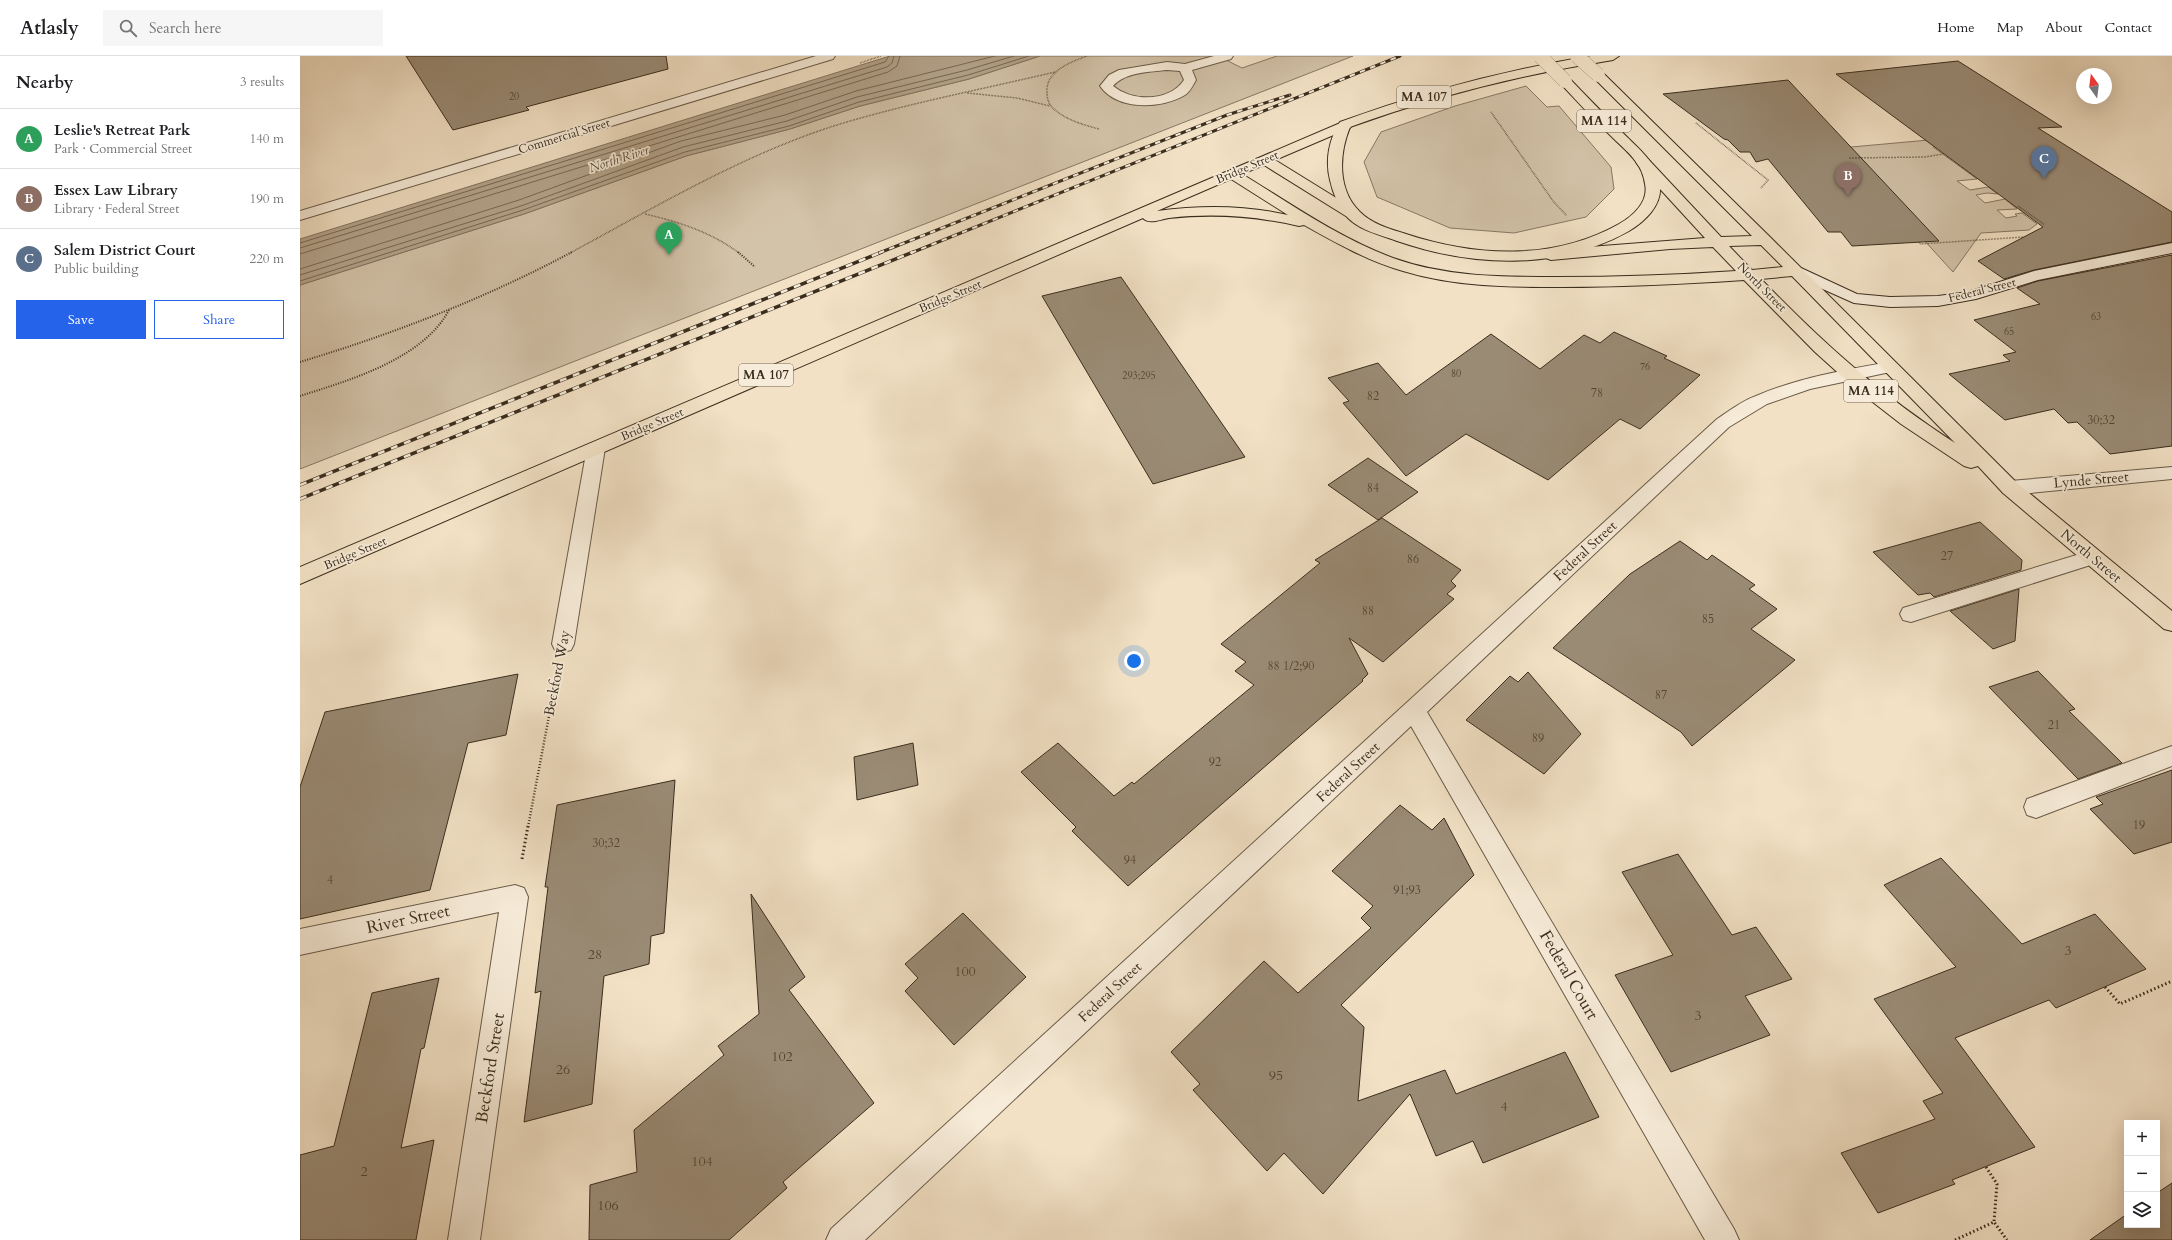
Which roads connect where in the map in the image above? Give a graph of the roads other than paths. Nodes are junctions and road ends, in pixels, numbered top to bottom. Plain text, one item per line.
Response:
1 (828, 56) edge
2 (1227, 56) edge
3 (1540, 56) edge
4 (1577, 56) edge
5 (1612, 56) edge
6 (1185, 68) junction
7 (1345, 125) junction
8 (1265, 160) junction
9 (1644, 162) junction
10 (1232, 174) junction
11 (1354, 215) junction
12 (300, 216) edge
13 (1121, 222) junction
14 (1318, 226) junction
15 (1765, 240) junction
16 (1717, 241) junction
17 (2172, 248) edge
18 (1551, 255) junction
19 (1795, 271) junction
20 (1749, 275) junction
21 (1889, 367) junction
22 (1849, 374) junction
23 (596, 448) junction
24 (2172, 473) edge
25 (2010, 488) junction
26 (2093, 557) junction
27 (300, 576) edge
28 (1911, 614) dead end
29 (2172, 623) edge
30 (563, 644) road end
31 (1414, 710) junction
32 (2172, 756) edge
33 (2036, 807) dead end
34 (515, 897) joint
35 (300, 942) edge
36 (464, 1240) edge
37 (842, 1240) edge
38 (1723, 1240) edge

1 - 12 street, Commercial Street
2 - 6 street
3 - 9 main road, North Street / MA 114, bridge
4 - 15 main road, North Street / MA 114, bridge
5 - 7 main road, Bridge Street / MA 107
6 - 6 street
7 - 8 main road, Bridge Street / MA 107
7 - 11 main road
8 - 10 main road, Bridge Street / MA 107
8 - 11 main road
9 - 16 main road, North Street / MA 114
9 - 18 main road
10 - 13 main road, Bridge Street / MA 107
10 - 14 main road
11 - 18 main road
13 - 14 main road
13 - 23 main road, Bridge Street / MA 107
14 - 20 main road
15 - 16 main road
15 - 19 main road, North Street / MA 114
16 - 18 main road
16 - 20 main road, North Street / MA 114
17 - 19 street, Federal Street
19 - 20 main road
19 - 21 main road, North Street / MA 114
20 - 22 main road, North Street / MA 114
21 - 22 street, Federal Street
21 - 25 main road, North Street / MA 114
22 - 25 main road, North Street / MA 114
22 - 31 street, Federal Street
23 - 27 main road, Bridge Street / MA 107
23 - 30 street, Beckford Way
24 - 25 street, Lynde Street
25 - 26 main road, North Street / MA 114
26 - 28 street
26 - 29 main road, North Street / MA 114
31 - 37 street, Federal Street
31 - 38 street, Federal Court
32 - 33 street
34 - 35 street, River Street
34 - 36 street, Beckford Street

